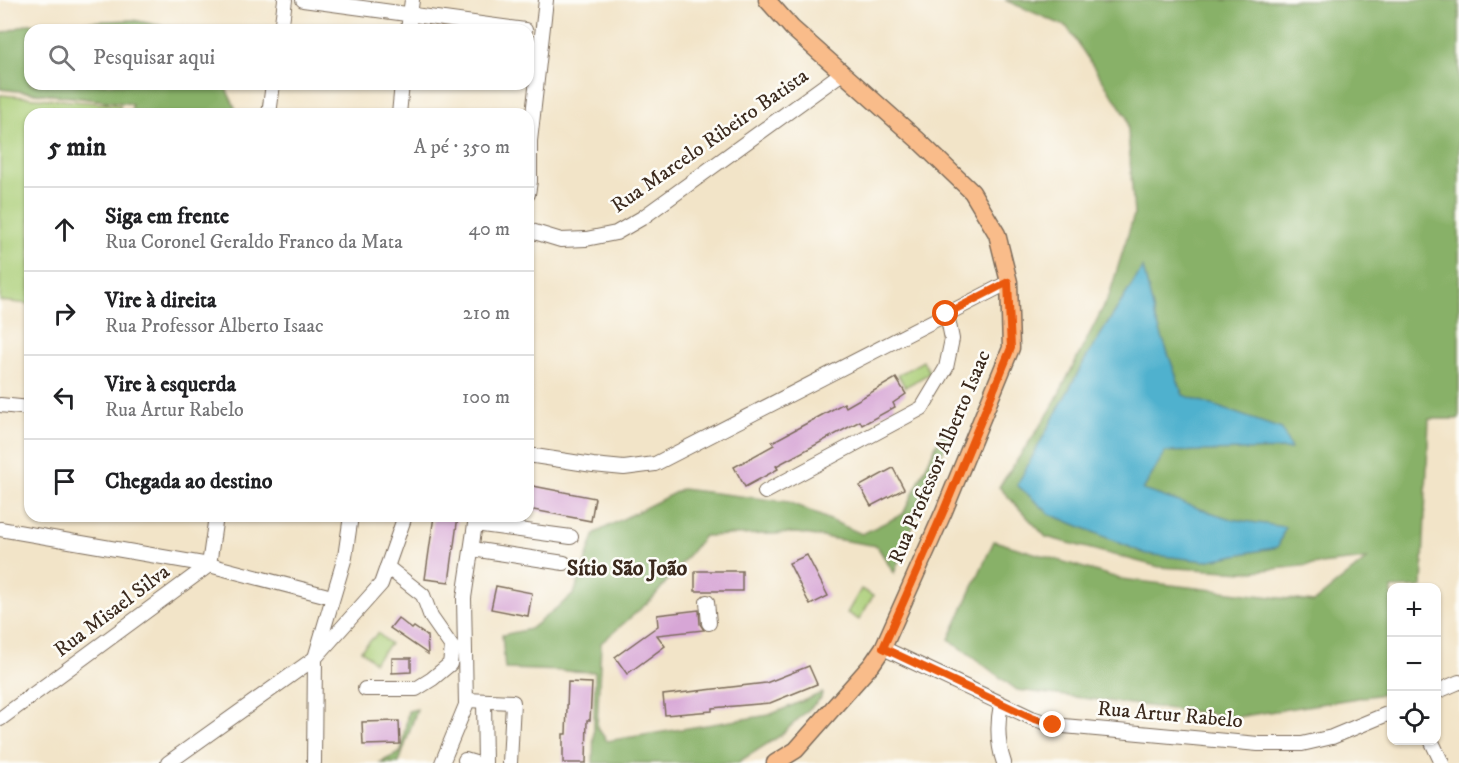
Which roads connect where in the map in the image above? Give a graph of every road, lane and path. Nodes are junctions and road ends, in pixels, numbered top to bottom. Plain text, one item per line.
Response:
1 (285, 0) edge
2 (303, 0) edge
3 (412, 0) edge
4 (546, 0) edge
5 (767, 0) edge
6 (410, 15) junction
7 (281, 24) edge
8 (409, 24) edge
9 (479, 24) edge
10 (534, 27) edge
11 (842, 73) junction
12 (272, 90) edge
13 (401, 90) edge
14 (531, 90) edge
15 (270, 108) edge
16 (400, 108) edge
17 (531, 108) edge
18 (534, 232) edge
19 (1008, 282) junction
20 (946, 314) junction
21 (0, 405) edge
22 (24, 407) edge
23 (534, 456) edge
24 (765, 492) dead end
25 (215, 522) edge
26 (350, 522) edge
27 (403, 522) edge
28 (0, 529) edge
29 (571, 537) dead end
30 (472, 549) junction
31 (564, 563) dead end
32 (209, 565) junction
33 (387, 567) junction
34 (332, 597) junction
35 (707, 602) dead end
36 (709, 622) dead end
37 (883, 648) junction
38 (451, 654) junction
39 (465, 655) junction
40 (315, 658) junction
41 (1459, 682) edge
42 (365, 688) dead end
43 (1439, 691) edge
44 (466, 700) junction
45 (484, 701) junction
46 (1001, 704) junction
47 (1387, 714) edge
48 (0, 719) edge
49 (1433, 745) edge
50 (168, 763) edge
51 (314, 763) edge
52 (442, 763) edge
53 (485, 763) edge
54 (510, 763) edge
55 (775, 763) edge
56 (1004, 763) edge
57 (1442, 763) edge

1 - 7 street
2 - 6 street
3 - 6 street
4 - 10 street
5 - 11 main road, Rua Professor Alberto Isaac
6 - 8 street
6 - 9 street
11 - 18 street, Rua Marcelo Ribeiro Batista
11 - 19 main road, Rua Professor Alberto Isaac
12 - 15 street
13 - 16 street
14 - 17 street
19 - 20 street
19 - 37 main road, Rua Professor Alberto Isaac
20 - 23 street
20 - 24 street
21 - 22 street
25 - 32 street
26 - 34 street
27 - 33 street
28 - 32 street
29 - 30 street
30 - 31 street
30 - 39 street
32 - 34 street
32 - 48 street, Rua Misael Silva
33 - 38 street
33 - 40 street
34 - 40 street
35 - 36 street
37 - 46 street, Rua Artur Rabelo
37 - 55 main road, Rua Professor Alberto Isaac
38 - 39 street
38 - 42 street
39 - 44 street
40 - 50 street
40 - 51 street
41 - 43 street
44 - 45 street
44 - 52 street
45 - 53 street
45 - 54 street
46 - 47 street, Rua Artur Rabelo
46 - 56 street
49 - 57 street

